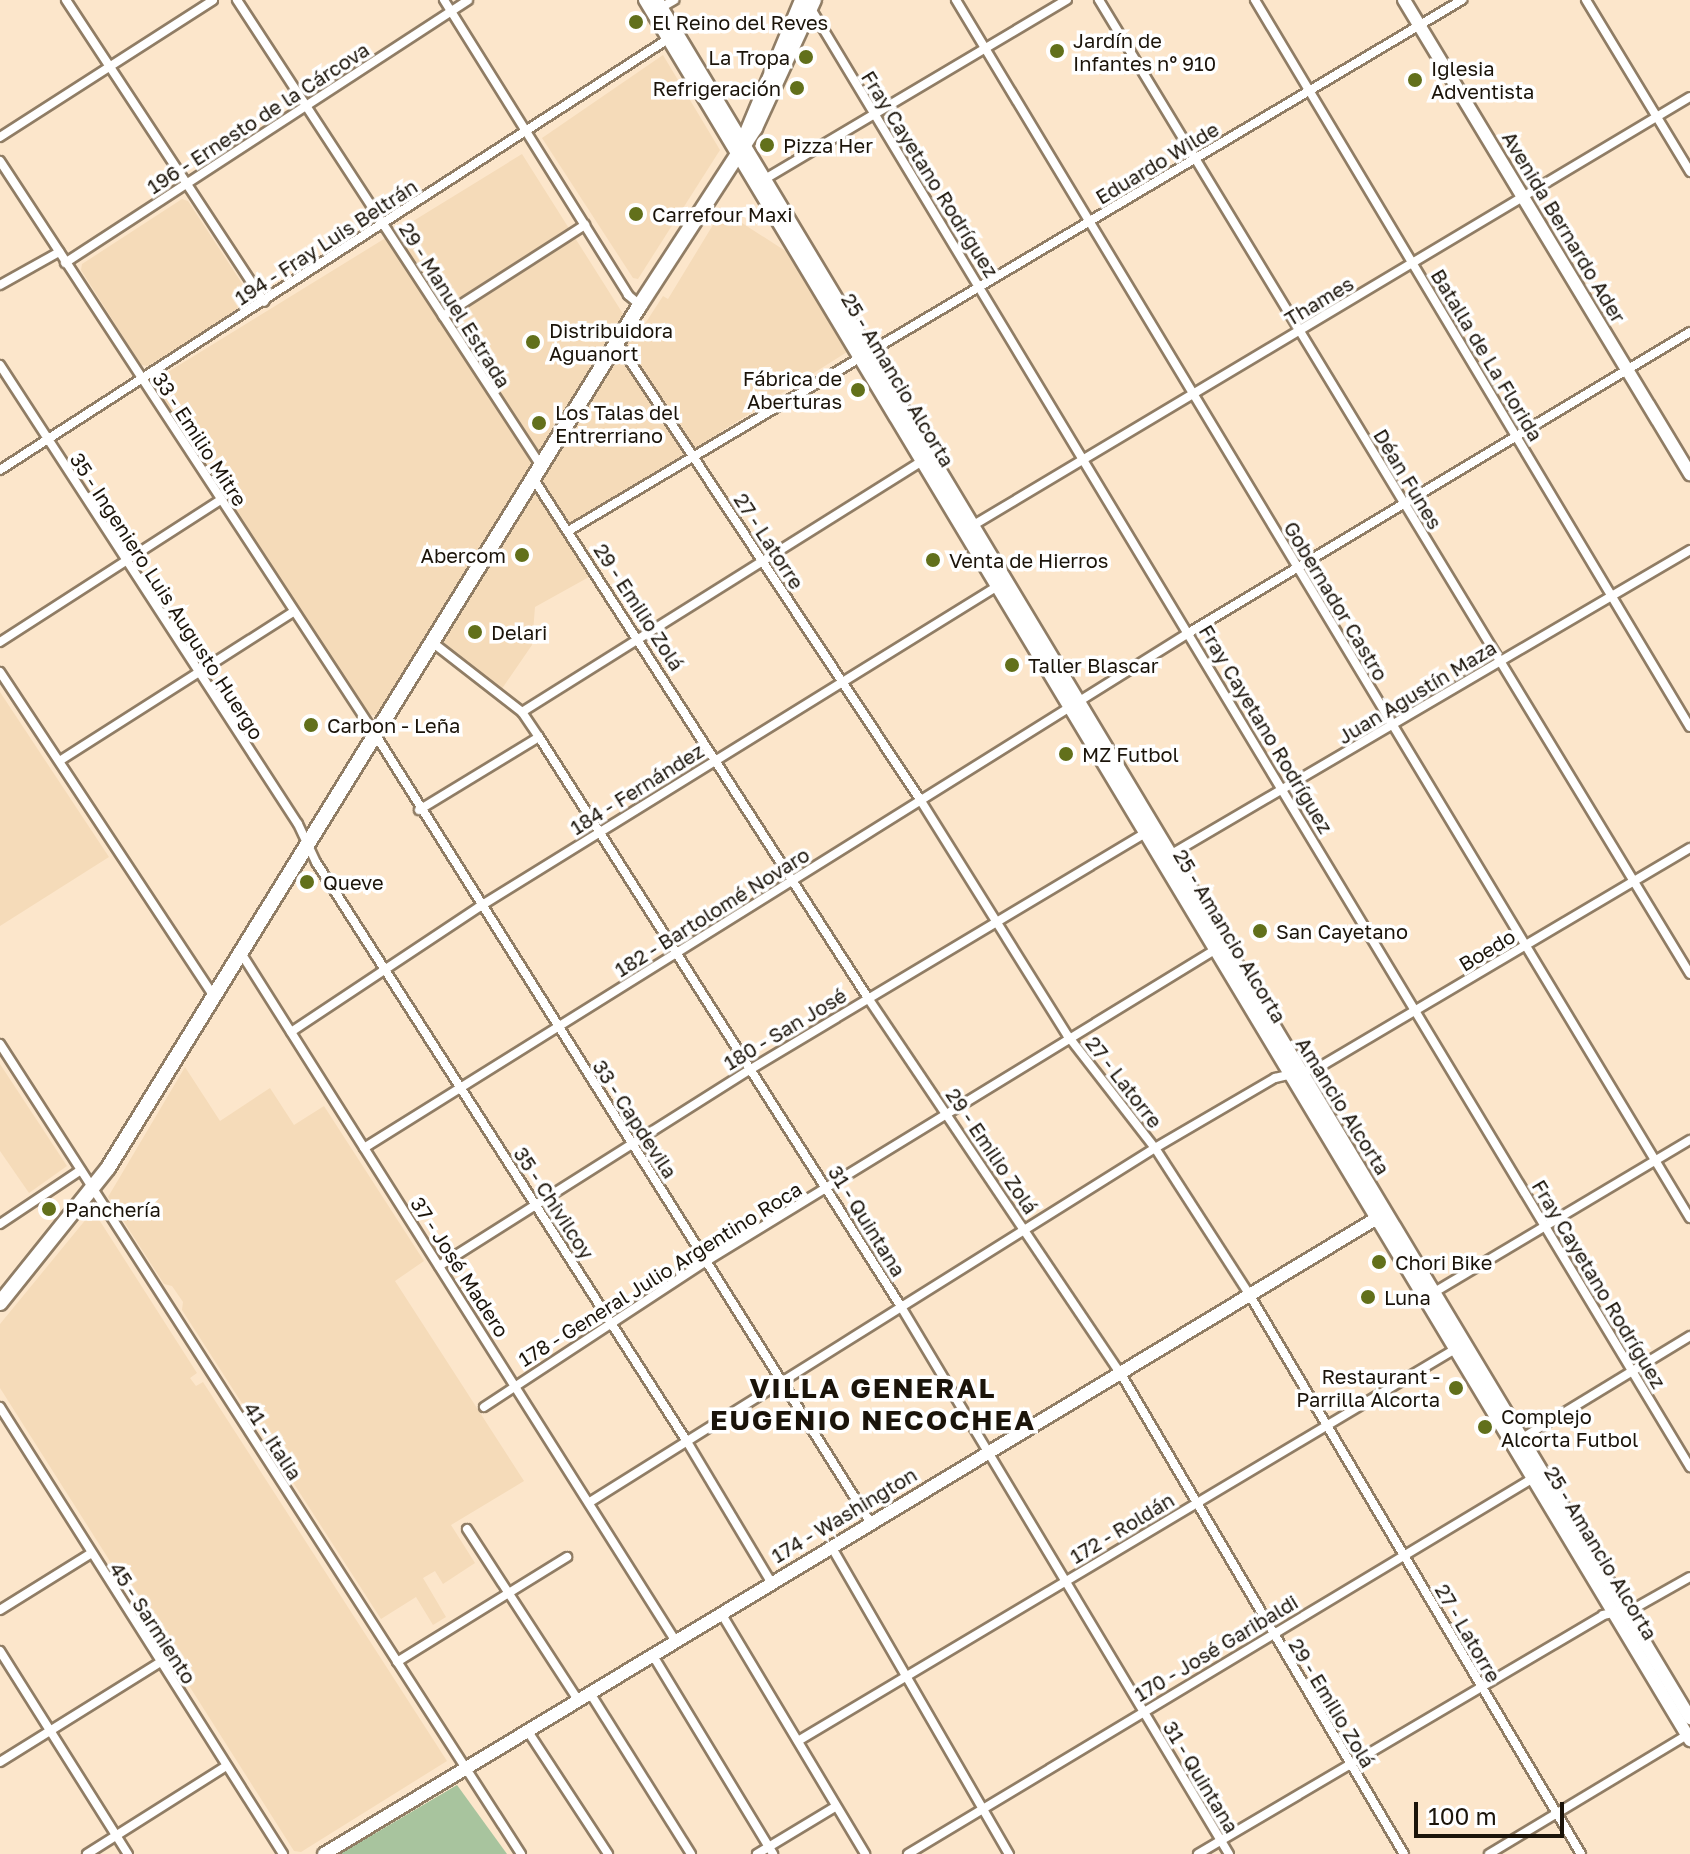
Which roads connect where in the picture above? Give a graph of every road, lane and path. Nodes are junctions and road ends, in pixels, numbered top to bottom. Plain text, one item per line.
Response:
1 (66, 0) edge
2 (213, 0) edge
3 (237, 0) edge
4 (444, 0) edge
5 (468, 0) edge
6 (645, 0) edge
7 (674, 0) edge
8 (956, 0) edge
9 (1067, 0) edge
10 (1099, 0) edge
11 (1255, 0) edge
12 (1404, 0) edge
13 (1462, 0) edge
14 (1586, 0) edge
15 (808, 2) edge
16 (657, 7) edge
17 (451, 11) junction
18 (1419, 26) junction
19 (668, 39) junction
20 (985, 49) junction
21 (110, 67) junction
22 (1310, 91) junction
23 (1690, 97) edge
24 (308, 107) junction
25 (874, 115) junction
26 (1657, 117) junction
27 (526, 130) junction
28 (0, 137) edge
29 (740, 147) junction
30 (1196, 159) junction
31 (0, 161) edge
32 (1690, 172) edge
33 (765, 179) junction
34 (189, 183) junction
35 (1523, 198) junction
36 (383, 223) junction
37 (1089, 223) junction
38 (585, 225) junction
39 (59, 252) junction
40 (65, 263) junction
41 (1413, 264) junction
42 (0, 285) edge
43 (981, 286) junction
44 (264, 302) junction
45 (640, 305) junction
46 (443, 316) junction
47 (1300, 331) junction
48 (1690, 332) edge
49 (618, 343) junction
50 (864, 355) junction
51 (0, 365) edge
52 (1627, 368) junction
53 (143, 381) junction
54 (1194, 395) junction
55 (1516, 434) junction
56 (48, 440) junction
57 (694, 455) junction
58 (927, 458) junction
59 (1085, 460) junction
60 (0, 470) edge
61 (537, 472) junction
62 (1690, 474) edge
63 (220, 500) junction
64 (1404, 502) junction
65 (968, 528) junction
66 (570, 530) junction
67 (1690, 550) edge
68 (124, 561) junction
69 (763, 561) junction
70 (1298, 567) junction
71 (1002, 584) junction
72 (1611, 596) junction
73 (293, 612) junction
74 (1190, 632) junction
75 (640, 637) junction
76 (0, 642) edge
77 (432, 642) junction
78 (1500, 661) junction
79 (0, 672) edge
80 (198, 673) junction
81 (843, 682) junction
82 (1075, 706) junction
83 (522, 712) junction
84 (1391, 726) junction
85 (1690, 727) edge
86 (375, 734) junction
87 (539, 737) junction
88 (716, 758) junction
89 (61, 760) junction
90 (1284, 790) junction
91 (921, 801) junction
92 (419, 810) junction
93 (1149, 831) junction
94 (599, 833) junction
95 (307, 844) junction
96 (1690, 848) edge
97 (1165, 858) junction
98 (793, 881) junction
99 (1634, 882) junction
100 (479, 907) junction
101 (996, 920) junction
102 (1526, 946) junction
103 (1218, 948) junction
104 (241, 953) junction
105 (677, 953) junction
106 (385, 969) junction
107 (1690, 974) edge
108 (214, 997) junction
109 (868, 998) junction
110 (1416, 1011) junction
111 (557, 1028) junction
112 (291, 1032) junction
113 (1068, 1036) junction
114 (0, 1044) edge
115 (751, 1069) junction
116 (1294, 1073) junction
117 (459, 1088) junction
118 (946, 1112) junction
119 (1690, 1140) edge
120 (632, 1143) junction
121 (364, 1148) junction
122 (1155, 1148) junction
123 (1656, 1161) junction
124 (81, 1170) junction
125 (827, 1188) junction
126 (93, 1190) junction
127 (536, 1204) junction
128 (1381, 1216) junction
129 (1690, 1218) edge
130 (0, 1224) edge
131 (1546, 1226) junction
132 (1025, 1228) junction
133 (708, 1260) junction
134 (439, 1266) junction
135 (1249, 1294) junction
136 (1429, 1296) junction
137 (0, 1303) edge
138 (900, 1305) junction
139 (610, 1321) junction
140 (1690, 1336) edge
141 (1460, 1347) junction
142 (1631, 1371) junction
143 (1121, 1374) junction
144 (781, 1380) junction
145 (517, 1383) junction
146 (0, 1407) edge
147 (484, 1407) dead end
148 (1324, 1426) junction
149 (686, 1440) junction
150 (1517, 1442) junction
151 (989, 1454) junction
152 (1690, 1467) edge
153 (1537, 1476) junction
154 (590, 1502) junction
155 (1193, 1503) junction
156 (870, 1522) junction
157 (467, 1529) dead end
158 (831, 1546) junction
159 (90, 1554) junction
160 (1403, 1554) junction
161 (567, 1557) dead end
162 (1690, 1577) edge
163 (1067, 1580) junction
164 (771, 1582) junction
165 (509, 1591) junction
166 (0, 1610) edge
167 (1626, 1610) junction
168 (720, 1612) junction
169 (1612, 1612) junction
170 (1271, 1633) junction
171 (675, 1640) junction
172 (0, 1651) edge
173 (652, 1654) junction
174 (397, 1662) junction
175 (159, 1663) junction
176 (904, 1679) junction
177 (1480, 1686) junction
178 (590, 1693) junction
179 (578, 1700) junction
180 (1142, 1711) junction
181 (1690, 1718) edge
182 (527, 1730) junction
183 (52, 1731) junction
184 (1689, 1737) edge
185 (798, 1741) junction
186 (0, 1762) edge
187 (1349, 1763) junction
188 (226, 1766) junction
189 (465, 1768) junction
190 (835, 1807) junction
191 (982, 1810) junction
192 (1557, 1815) junction
193 (116, 1836) junction
194 (1221, 1841) junction
195 (770, 1851) edge
196 (87, 1854) edge
197 (128, 1854) edge
198 (283, 1854) edge
199 (324, 1854) edge
200 (521, 1854) edge
201 (608, 1854) edge
202 (691, 1854) edge
203 (757, 1854) edge
204 (865, 1854) edge
205 (908, 1854) edge
206 (1009, 1854) edge
207 (1198, 1854) edge
208 (1229, 1854) edge
209 (1404, 1854) edge
210 (1489, 1854) edge
211 (1581, 1854) edge

1 - 21 street
2 - 21 street
3 - 24 street, 29 - Manuel Estrada
4 - 17 street
5 - 17 street, 196 - Ernesto de la Cárcova
6 - 16 main road
7 - 16 street
8 - 20 street, Gobernador Castro
9 - 20 street
10 - 30 street, Déan Funes
11 - 22 street, Batalla de La Florida
12 - 18 main road, Avenida Bernardo Ader
13 - 18 street, Eduardo Wilde
14 - 26 street
15 - 25 street, Fray Cayetano Rodríguez
15 - 29 main road
16 - 19 main road
16 - 29 main road
17 - 24 street, 196 - Ernesto de la Cárcova
17 - 27 street
18 - 22 street, Eduardo Wilde
18 - 35 main road, Avenida Bernardo Ader
19 - 27 street, 194 - Fray Luis Beltrán
19 - 29 main road
20 - 25 street
20 - 37 street, Gobernador Castro
21 - 28 street
21 - 34 street
22 - 30 street, Eduardo Wilde
22 - 41 street, Batalla de La Florida
23 - 26 street, Thames
24 - 34 street, 196 - Ernesto de la Cárcova
24 - 36 street, 29 - Manuel Estrada
25 - 33 street
25 - 43 street, Fray Cayetano Rodríguez
26 - 32 street
26 - 35 street, Thames
27 - 36 street, 194 - Fray Luis Beltrán
27 - 38 street
29 - 33 main road
29 - 45 main road
29 - 50 main road, 25 - Amancio Alcorta
30 - 37 street, Eduardo Wilde
30 - 47 street, Déan Funes
31 - 39 street, 33 - Emilio Mitre
33 - 50 main road
34 - 40 street, 196 - Ernesto de la Cárcova
34 - 44 street
35 - 41 street, Thames
35 - 52 main road, Avenida Bernardo Ader
36 - 44 street, 194 - Fray Luis Beltrán
36 - 46 street, 29 - Manuel Estrada
37 - 43 street, Eduardo Wilde
37 - 54 street, Gobernador Castro
38 - 45 street
38 - 46 street
39 - 40 street, 33 - Emilio Mitre
39 - 42 street
40 - 53 street, 33 - Emilio Mitre
41 - 47 street, Thames
41 - 55 street, Batalla de La Florida
43 - 50 street, Eduardo Wilde
43 - 59 street, Fray Cayetano Rodríguez
44 - 53 street, 194 - Fray Luis Beltrán
45 - 49 main road
46 - 61 street, 29 - Manuel Estrada
47 - 54 street, Thames
47 - 64 street, Déan Funes
48 - 52 street, 182 - Bartolomé Novaro
49 - 57 street, 27 - Latorre
49 - 61 main road
50 - 57 street, Eduardo Wilde
50 - 58 main road, 25 - Amancio Alcorta
51 - 56 street, 35 - Ingeniero Luis Augusto Huergo
52 - 55 street, 182 - Bartolomé Novaro
52 - 62 main road, Avenida Bernardo Ader
53 - 56 street, 194 - Fray Luis Beltrán
53 - 63 street, 33 - Emilio Mitre
54 - 59 street, Thames
54 - 70 street, Gobernador Castro
55 - 64 street, 182 - Bartolomé Novaro
55 - 72 street, Batalla de La Florida
56 - 60 street, 194 - Fray Luis Beltrán
56 - 68 street, 35 - Ingeniero Luis Augusto Huergo
57 - 66 street, Eduardo Wilde
57 - 69 street, 27 - Latorre
58 - 65 main road, 25 - Amancio Alcorta
58 - 69 street
59 - 65 street, Thames
59 - 74 street, Fray Cayetano Rodríguez
61 - 66 street, 29 - Emilio Zolá
61 - 77 main road
63 - 68 street
63 - 73 street, 33 - Emilio Mitre
64 - 70 street, 182 - Bartolomé Novaro
64 - 78 street, Déan Funes
65 - 71 main road, 25 - Amancio Alcorta
66 - 75 street, 29 - Emilio Zolá
67 - 72 street, Juan Agustín Maza
68 - 76 street
68 - 80 street, 35 - Ingeniero Luis Augusto Huergo
69 - 75 street
69 - 81 street, 27 - Latorre
70 - 74 street, 182 - Bartolomé Novaro
70 - 84 street, Gobernador Castro
71 - 81 street, 184 - Fernández
71 - 82 main road, 25 - Amancio Alcorta
72 - 78 street, Juan Agustín Maza
72 - 85 street, Batalla de La Florida
73 - 80 street
73 - 86 street, 33 - Emilio Mitre
74 - 82 street, 182 - Bartolomé Novaro
74 - 90 street, Fray Cayetano Rodríguez
75 - 83 street
75 - 88 street, 29 - Emilio Zolá
77 - 83 street, 31 - Quintana
77 - 86 main road
78 - 84 street, Juan Agustín Maza
78 - 99 street, Déan Funes
79 - 89 street
80 - 89 street
80 - 95 street, 35 - Ingeniero Luis Augusto Huergo
81 - 88 street, 184 - Fernández
81 - 91 street, 27 - Latorre
82 - 91 street, 182 - Bartolomé Novaro
82 - 93 main road, 25 - Amancio Alcorta
83 - 87 street, 31 - Quintana
84 - 90 street, Juan Agustín Maza
84 - 102 street, Gobernador Castro
86 - 92 street, 33 - Capdevila
86 - 95 main road
87 - 92 street
87 - 94 street, 31 - Quintana
88 - 94 street, 184 - Fernández
88 - 98 street, 29 - Emilio Zolá
89 - 108 street
90 - 97 street, Juan Agustín Maza
90 - 110 street, Fray Cayetano Rodríguez
91 - 98 street, 182 - Bartolomé Novaro
91 - 101 street, 27 - Latorre
92 - 100 street, 33 - Capdevila
93 - 97 main road, Amancio Alcorta
93 - 101 street, 180 - San José
94 - 100 street, 184 - Fernández
94 - 105 street, 31 - Quintana
95 - 104 main road
95 - 106 street, 35 - Chivilcoy
96 - 99 street, Boedo
97 - 103 main road, Amancio Alcorta
98 - 105 street, 182 - Bartolomé Novaro
98 - 109 street, 29 - Emilio Zolá
99 - 102 street, Boedo
99 - 107 street, Déan Funes
100 - 106 street, 184 - Fernández
100 - 111 street, 33 - Capdevila
101 - 109 street, 180 - San José
101 - 113 street, 27 - Latorre
102 - 110 street, Boedo
102 - 123 street, Gobernador Castro
103 - 113 street, 178 - General Julio Argentino Roca
103 - 116 main road, Amancio Alcorta
104 - 108 main road
104 - 112 street, 37 - José Madero
105 - 111 street, 182 - Bartolomé Novaro
105 - 115 street, 31 - Quintana
106 - 112 street, 184 - Fernández
106 - 117 street, 35 - Chivilcoy
108 - 126 main road
109 - 115 street, 180 - San José
109 - 118 street, 29 - Emilio Zolá
110 - 116 street, Boedo
110 - 131 street, Fray Cayetano Rodríguez
111 - 117 street, 182 - Bartolomé Novaro
111 - 120 street, 33 - Capdevila
112 - 121 street, 37 - José Madero
113 - 118 street, 178 - General Julio Argentino Roca
113 - 122 street, 27 - Latorre
114 - 124 street, 41 - Italia
115 - 120 street, 180 - San José
115 - 125 street, 31 - Quintana
116 - 122 street, Boedo
116 - 128 main road
117 - 121 street, 182 - Bartolomé Novaro
117 - 127 street, 35 - Chivilcoy
118 - 125 street, 178 - General Julio Argentino Roca
118 - 132 street, 29 - Emilio Zolá
119 - 123 street
120 - 127 street, 180 - San José
120 - 133 street, 33 - Capdevila
121 - 134 street, 37 - José Madero
122 - 132 street, Boedo
122 - 135 street, 27 - Latorre
123 - 129 street, Gobernador Castro
123 - 131 street
124 - 126 street, 41 - Italia
124 - 130 street
125 - 133 street, 178 - General Julio Argentino Roca
125 - 138 street, 31 - Quintana
126 - 137 main road
126 - 174 street, 41 - Italia
127 - 134 street, 180 - San José
127 - 139 street, 35 - Chivilcoy
128 - 135 main road, 174 - Washington
128 - 136 main road
131 - 136 street
131 - 142 street, Fray Cayetano Rodríguez
132 - 138 street, Boedo
132 - 143 street, 29 - Emilio Zolá
133 - 139 street, 178 - General Julio Argentino Roca
133 - 144 street, 33 - Capdevila
134 - 145 street, 37 - José Madero
135 - 143 main road, 174 - Washington
135 - 148 street, 27 - Latorre
136 - 141 main road
138 - 144 street, Boedo
138 - 151 street, 31 - Quintana
139 - 145 street, 178 - General Julio Argentino Roca
139 - 149 street, 35 - Chivilcoy
140 - 142 street
141 - 148 street, 172 - Roldán
141 - 150 main road, 25 - Amancio Alcorta
142 - 150 street
142 - 152 street, Fray Cayetano Rodríguez
143 - 151 main road, 174 - Washington
143 - 155 street, 29 - Emilio Zolá
144 - 149 street, Boedo
144 - 156 street, 33 - Capdevila
145 - 147 street, 178 - General Julio Argentino Roca
145 - 154 street, 37 - José Madero
146 - 159 street, 45 - Sarmiento
148 - 155 street, 172 - Roldán
148 - 160 street, 27 - Latorre
149 - 154 street, Boedo
149 - 164 street, 35 - Chivilcoy
150 - 153 main road, 25 - Amancio Alcorta
151 - 156 main road, 174 - Washington
151 - 163 street, 31 - Quintana
153 - 160 street, 170 - José Garibaldi
153 - 167 main road
153 - 169 main road, 25 - Amancio Alcorta
154 - 171 street, 37 - José Madero
155 - 163 street, 172 - Roldán
155 - 170 street, 29 - Emilio Zolá
156 - 158 main road, 174 - Washington
157 - 165 street
158 - 164 main road, 174 - Washington
158 - 176 street
159 - 166 street
159 - 175 street, 45 - Sarmiento
160 - 170 street, 170 - José Garibaldi
160 - 177 street, 27 - Latorre
161 - 165 street
162 - 167 street
163 - 176 street, 172 - Roldán
163 - 180 street, 31 - Quintana
164 - 168 main road, 174 - Washington
165 - 174 street
165 - 179 street
167 - 169 street
167 - 181 main road
168 - 171 main road, 174 - Washington
168 - 185 street
169 - 177 street
169 - 184 main road, 25 - Amancio Alcorta
170 - 180 street, 170 - José Garibaldi
170 - 187 street, 29 - Emilio Zolá
171 - 173 main road, 174 - Washington
172 - 183 street
173 - 178 main road, 174 - Washington
173 - 195 street
174 - 189 street, 41 - Italia
175 - 183 street
175 - 188 street, 45 - Sarmiento
176 - 185 street, 172 - Roldán
176 - 191 street
177 - 187 street
177 - 192 street, 27 - Latorre
178 - 179 main road, 174 - Washington
178 - 202 street
179 - 182 main road, 174 - Washington
180 - 191 street, 170 - José Garibaldi
180 - 194 street, 31 - Quintana
182 - 189 main road, 174 - Washington
182 - 201 street
183 - 186 street
183 - 193 street
184 - 192 street
185 - 190 street
187 - 194 street
187 - 209 street, 29 - Emilio Zolá
188 - 193 street
188 - 198 street, 45 - Sarmiento
189 - 199 main road, 174 - Washington
189 - 200 street, 41 - Italia
190 - 195 street
190 - 204 street
191 - 205 street, 170 - José Garibaldi
191 - 206 street
192 - 210 street
192 - 211 street, 27 - Latorre
193 - 196 street
193 - 197 street
194 - 207 street
194 - 208 street, 31 - Quintana
195 - 203 street

